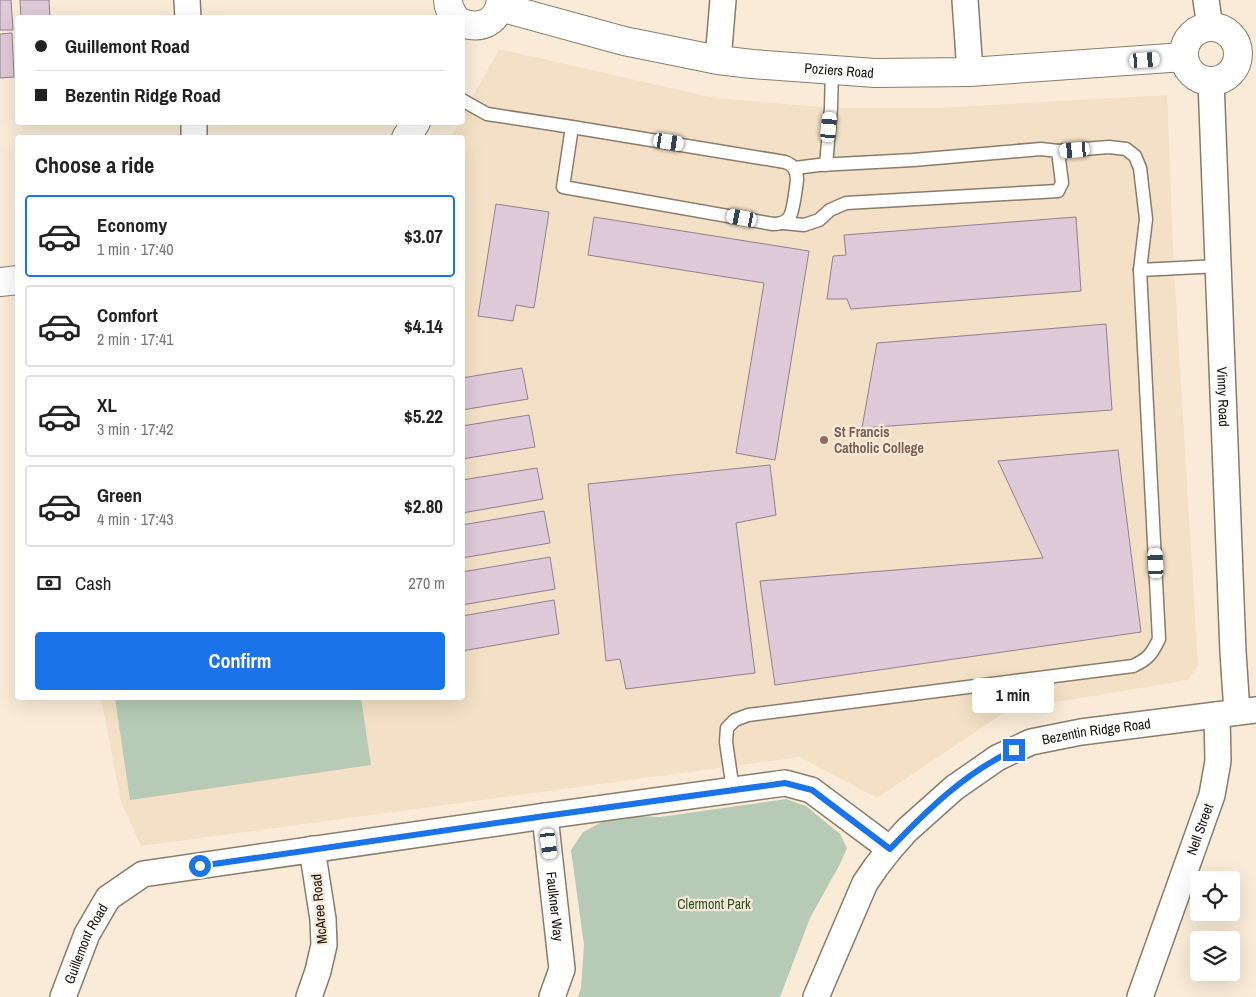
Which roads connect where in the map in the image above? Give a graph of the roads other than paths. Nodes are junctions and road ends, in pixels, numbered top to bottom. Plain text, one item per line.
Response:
1 (187, 0) edge
2 (448, 0) edge
3 (723, 0) edge
4 (965, 0) edge
5 (1206, 0) edge
6 (501, 4) edge
7 (188, 15) edge
8 (452, 15) edge
9 (465, 25) edge
10 (1210, 27) junction
11 (1247, 56) edge
12 (1184, 57) junction
13 (718, 60) junction
14 (832, 70) junction
15 (970, 72) junction
16 (1211, 81) junction
17 (465, 102) edge
18 (572, 127) junction
19 (1058, 151) junction
20 (826, 164) junction
21 (795, 168) junction
22 (783, 223) junction
23 (1218, 266) junction
24 (1140, 270) junction
25 (15, 280) edge
26 (0, 282) edge
27 (1237, 712) edge
28 (733, 790) junction
29 (545, 816) junction
30 (312, 849) junction
31 (890, 849) junction
32 (63, 997) edge
33 (309, 997) edge
34 (552, 997) edge
35 (816, 997) edge
36 (1140, 997) edge

1 - 7 street
2 - 8 street
3 - 13 street
4 - 15 street
5 - 10 street
6 - 9 street
6 - 13 street, Poziers Road
10 - 11 street
10 - 12 street
11 - 16 street
12 - 15 street, Poziers Road
12 - 16 street
13 - 14 street, Poziers Road
14 - 15 street, Poziers Road
14 - 20 lane
16 - 23 street, Vinny Road
17 - 18 lane
18 - 21 lane
18 - 22 lane
19 - 20 lane
19 - 22 lane
19 - 24 lane
20 - 21 lane
21 - 22 lane
23 - 24 lane
23 - 27 street, Vinny Road
24 - 28 lane
25 - 26 street
27 - 31 street, Bezentin Ridge Road
27 - 36 street, Nell Street
28 - 29 street, Guillemont Road
28 - 31 street, Guillemont Road
29 - 30 street, Guillemont Road
29 - 34 street, Faulkner Way
30 - 32 street, Guillemont Road
30 - 33 street, McAree Road
31 - 35 street, Bezentin Ridge Road

